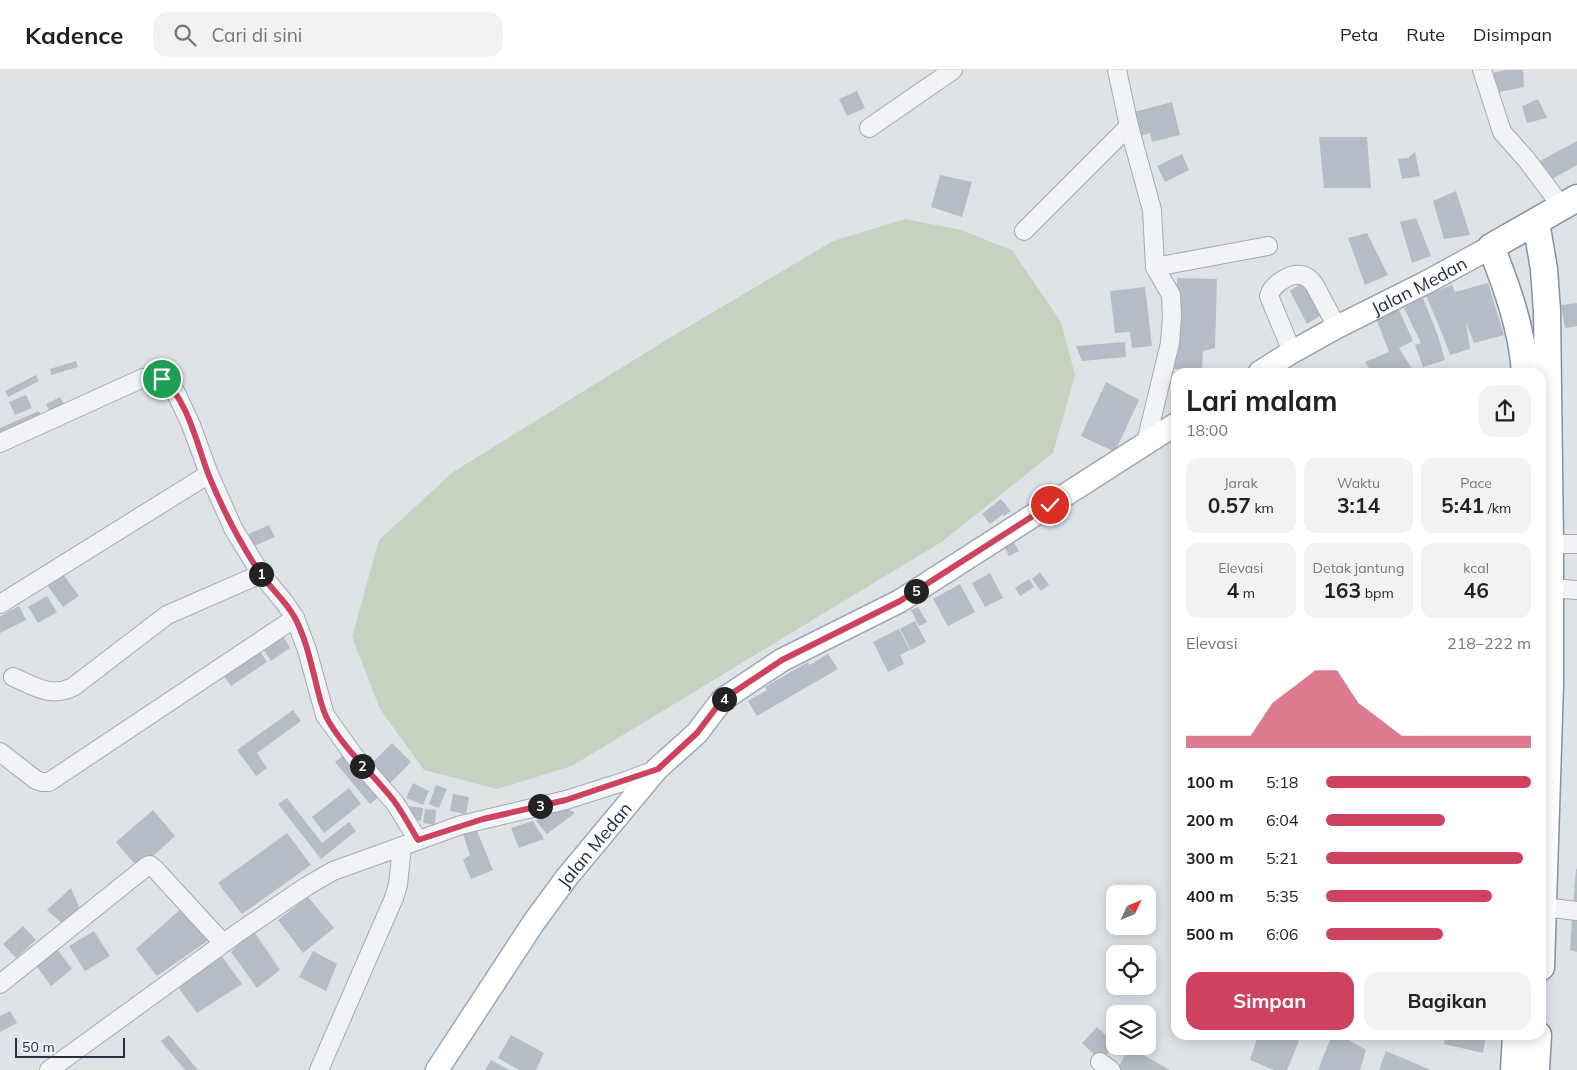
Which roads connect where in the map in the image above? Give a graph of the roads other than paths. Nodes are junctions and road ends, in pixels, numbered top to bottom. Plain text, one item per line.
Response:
1 (953, 70) edge
2 (1117, 70) edge
3 (1482, 70) edge
4 (1129, 126) junction
5 (869, 128) dead end
6 (1570, 203) edge
7 (1536, 222) junction
8 (1024, 231) dead end
9 (1268, 246) dead end
10 (1491, 247) junction
11 (1156, 267) junction
12 (1338, 326) junction
13 (1292, 352) junction
14 (1266, 368) edge
15 (1524, 368) edge
16 (1171, 427) edge
17 (1146, 442) junction
18 (0, 443) edge
19 (209, 474) junction
20 (1550, 544) junction
21 (1577, 544) edge
22 (261, 574) junction
23 (1550, 588) junction
24 (1577, 590) edge
25 (0, 604) edge
26 (295, 618) junction
27 (13, 677) dead end
28 (0, 752) edge
29 (658, 769) junction
30 (1546, 833) edge
31 (410, 843) junction
32 (1546, 907) edge
33 (1577, 911) edge
34 (224, 943) junction
35 (0, 984) edge
36 (1525, 1040) edge
37 (1528, 1040) edge
38 (49, 1070) edge
39 (319, 1070) edge
40 (436, 1070) edge
41 (1514, 1070) edge
42 (1536, 1070) edge

1 - 5 street
2 - 4 street
3 - 6 street
4 - 8 street
4 - 11 street
6 - 7 highway, Jalan Medan
7 - 10 highway, Jalan Medan
7 - 20 highway
9 - 11 street
10 - 12 main road, Jalan Medan
10 - 15 highway
11 - 17 street
12 - 13 main road, Jalan Medan
12 - 13 street
13 - 14 main road, Jalan Medan
16 - 17 main road, Jalan Medan
17 - 29 main road, Jalan Medan
18 - 19 street
19 - 22 street
19 - 25 street
20 - 21 street
20 - 23 highway
22 - 26 street
22 - 27 street
23 - 24 street
23 - 30 highway
26 - 28 street
26 - 31 street
29 - 31 street
29 - 40 main road, Jalan Medan
31 - 34 street
31 - 39 street
32 - 33 street
34 - 35 street
34 - 38 street
36 - 41 highway
37 - 42 highway

